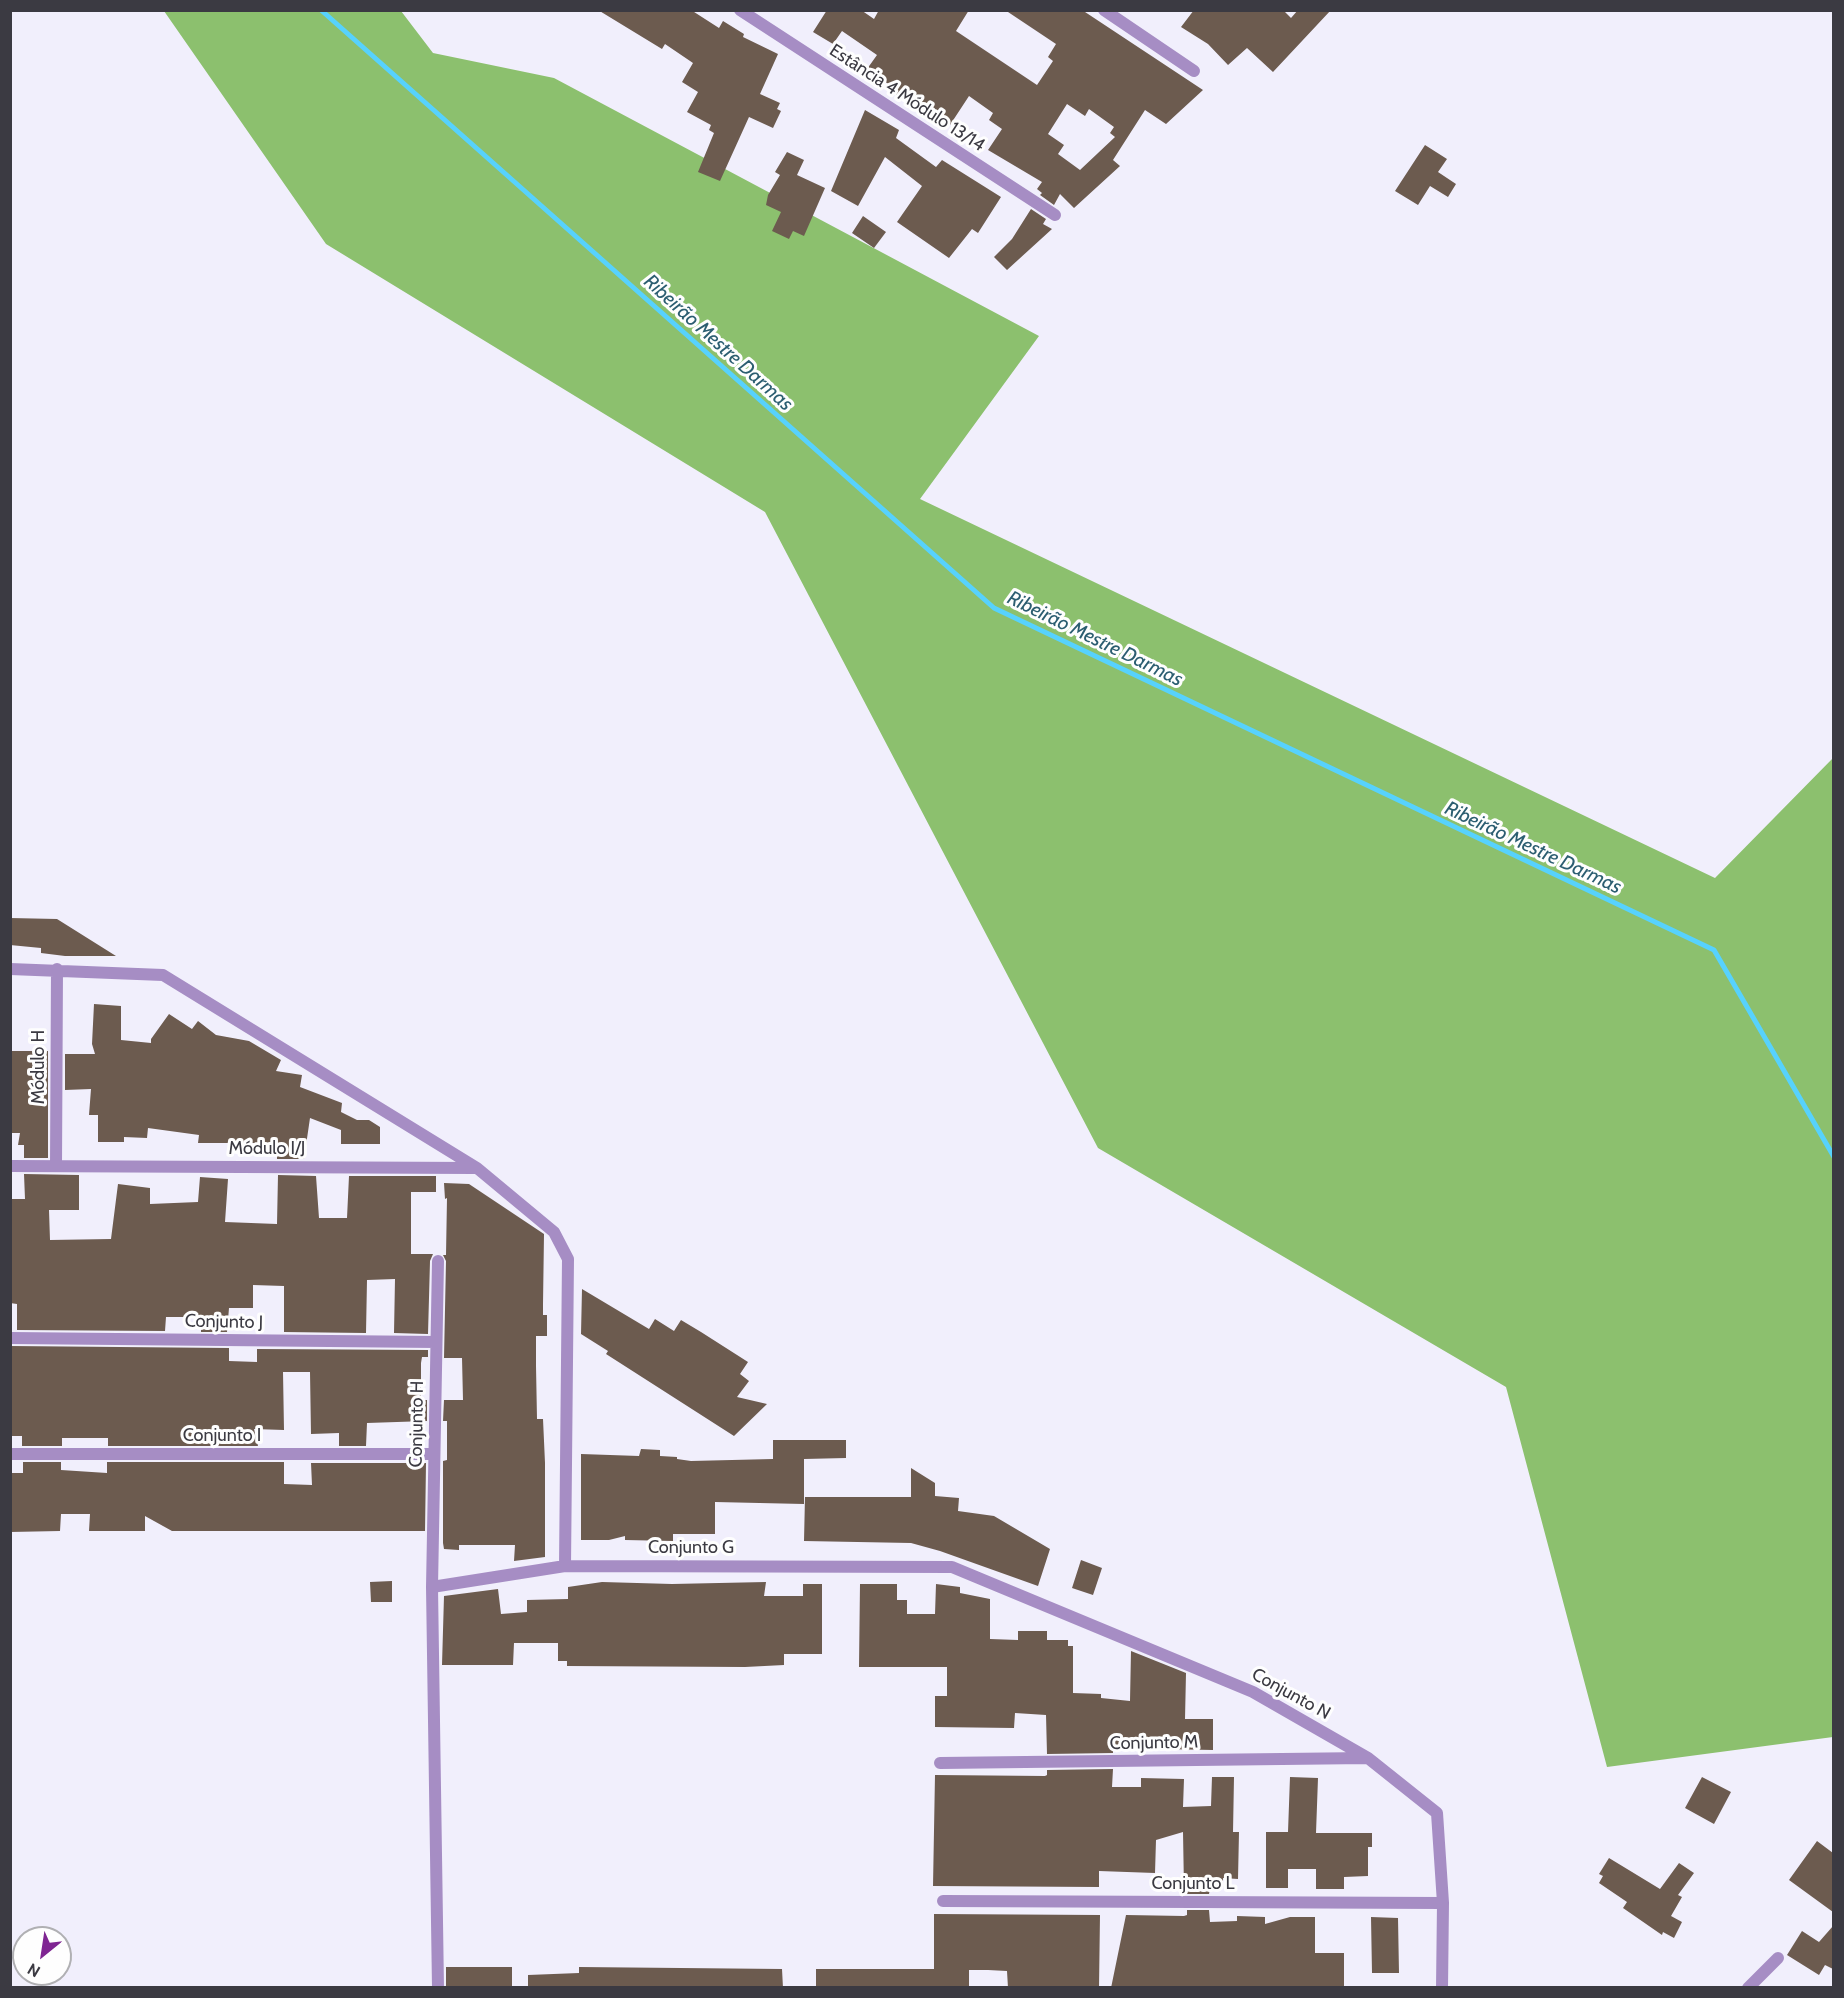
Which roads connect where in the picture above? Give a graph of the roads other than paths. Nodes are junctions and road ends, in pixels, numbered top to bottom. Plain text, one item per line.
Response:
1 (740, 10) edge
2 (1104, 10) edge
3 (1194, 71) dead end
4 (1055, 215) dead end
5 (10, 969) edge
6 (57, 969) junction
7 (10, 1166) edge
8 (56, 1166) junction
9 (477, 1168) junction
10 (438, 1261) dead end
11 (10, 1338) edge
12 (436, 1342) junction
13 (10, 1454) edge
14 (434, 1454) junction
15 (565, 1566) junction
16 (952, 1567) joint
17 (432, 1587) junction
18 (1368, 1758) junction
19 (940, 1763) dead end
20 (943, 1901) dead end
21 (1443, 1903) junction
22 (1778, 1958) dead end
23 (438, 1988) edge
24 (1442, 1988) edge
25 (1748, 1988) edge

1 - 4 street, Estância 4 Módulo 13/14
2 - 3 street
5 - 6 street
6 - 8 street, Módulo H
6 - 9 street
7 - 8 street, Módulo I/J
8 - 9 street, Módulo I/J
9 - 15 street
10 - 12 street, Conjunto H
11 - 12 street, Conjunto J
12 - 14 street, Conjunto H
13 - 14 street, Conjunto I
14 - 17 street, Conjunto H
15 - 16 street, Conjunto G
15 - 17 street, Conjunto G
16 - 18 street, Conjunto N
17 - 23 street, Conjunto H
18 - 19 street, Conjunto M
18 - 21 street, Conjunto N
20 - 21 street, Conjunto L
21 - 24 street, Conjunto N
22 - 25 street

